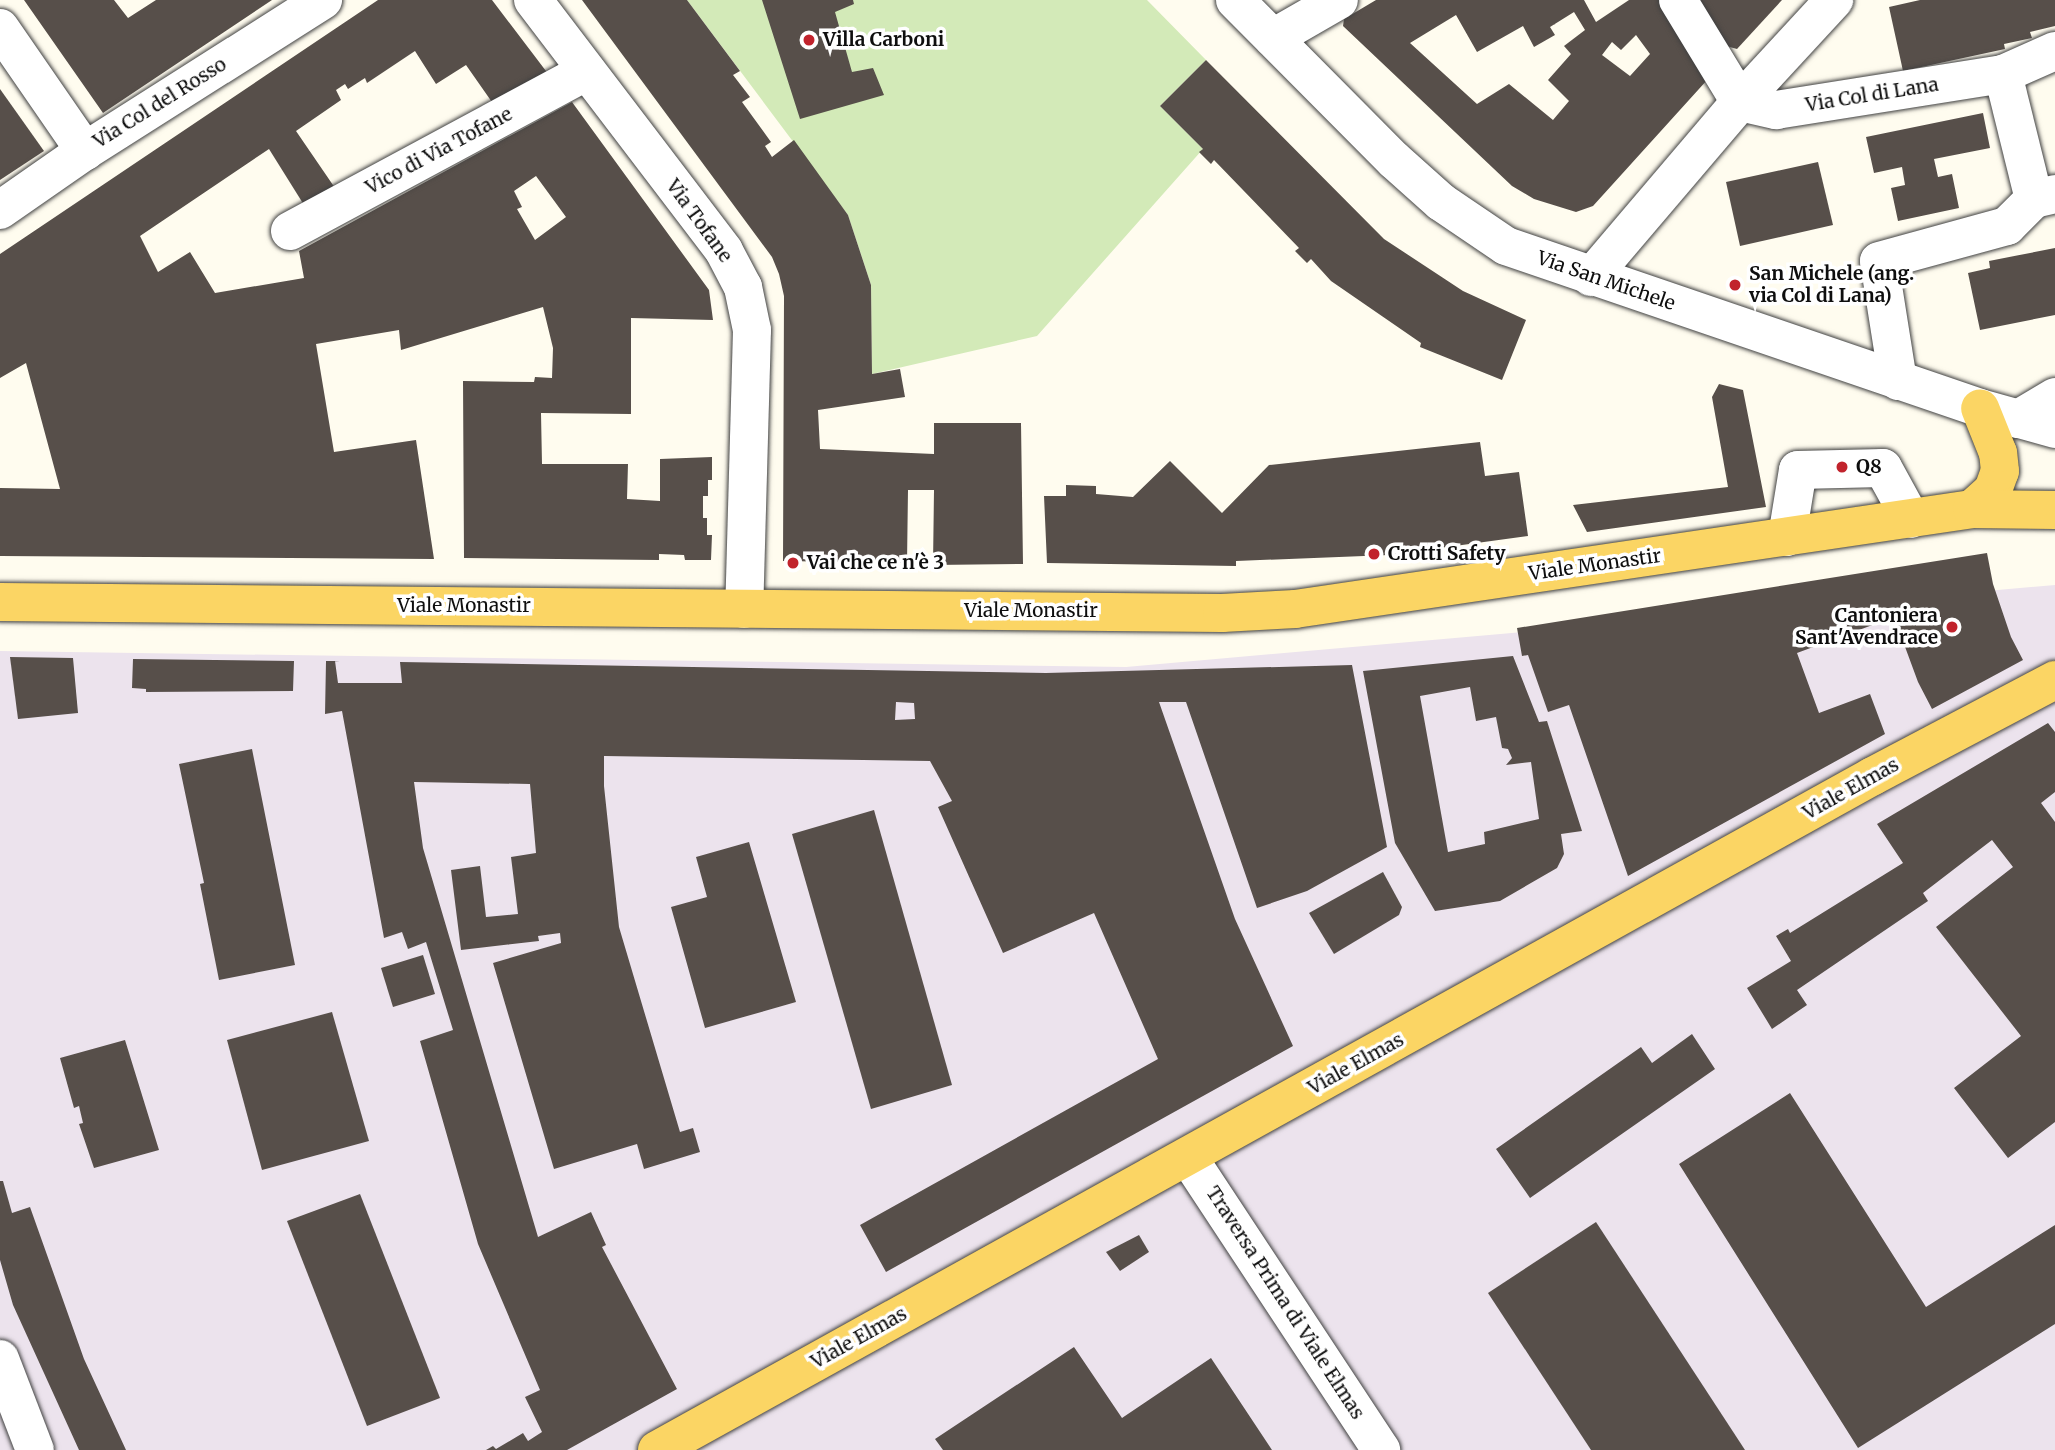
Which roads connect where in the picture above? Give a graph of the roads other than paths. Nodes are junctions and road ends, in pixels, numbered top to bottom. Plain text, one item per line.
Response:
1 (323, 0) edge
2 (533, 0) edge
3 (1235, 0) edge
4 (1339, 0) edge
5 (1678, 0) edge
6 (1834, 0) edge
7 (0, 27) edge
8 (1273, 38) junction
9 (2055, 51) edge
10 (587, 71) junction
11 (2003, 74) junction
12 (1740, 102) junction
13 (85, 151) junction
14 (2045, 196) edge
15 (0, 210) edge
16 (290, 231) dead end
17 (1591, 278) junction
18 (1898, 380) junction
19 (2055, 397) edge
20 (1980, 408) junction
21 (2018, 419) junction
22 (2055, 429) edge
23 (1972, 509) junction
24 (2055, 510) edge
25 (1911, 519) junction
26 (1787, 537) junction
27 (0, 602) edge
28 (744, 609) junction
29 (2055, 680) edge
30 (1188, 1157) junction
31 (0, 1359) edge
32 (35, 1450) edge
33 (657, 1450) edge
34 (1381, 1450) edge

1 - 13 street, Via Col del Rosso
2 - 10 street, Via Tofane
3 - 8 street, Via San Michele
4 - 8 street
5 - 12 street
6 - 12 street
7 - 13 street
8 - 17 street, Via San Michele
9 - 11 street, Via Col di Lana
10 - 16 street, Vico di Via Tofane
10 - 28 street, Via Tofane
11 - 12 street, Via Col di Lana
11 - 14 street
12 - 17 street
13 - 15 street, Via Col del Rosso
14 - 18 street
17 - 18 street, Via San Michele
18 - 20 street, Via San Michele
19 - 21 street
20 - 21 street, Via San Michele
20 - 23 main road
21 - 22 street, Via San Michele
23 - 24 main road, Viale Monastir
23 - 25 main road, Viale Monastir
25 - 26 main road, Viale Monastir
25 - 26 street
26 - 28 main road, Viale Monastir
27 - 28 main road, Viale Monastir
29 - 30 main road, Viale Elmas
30 - 33 main road, Viale Elmas
30 - 34 street, Traversa Prima di Viale Elmas
31 - 32 street

